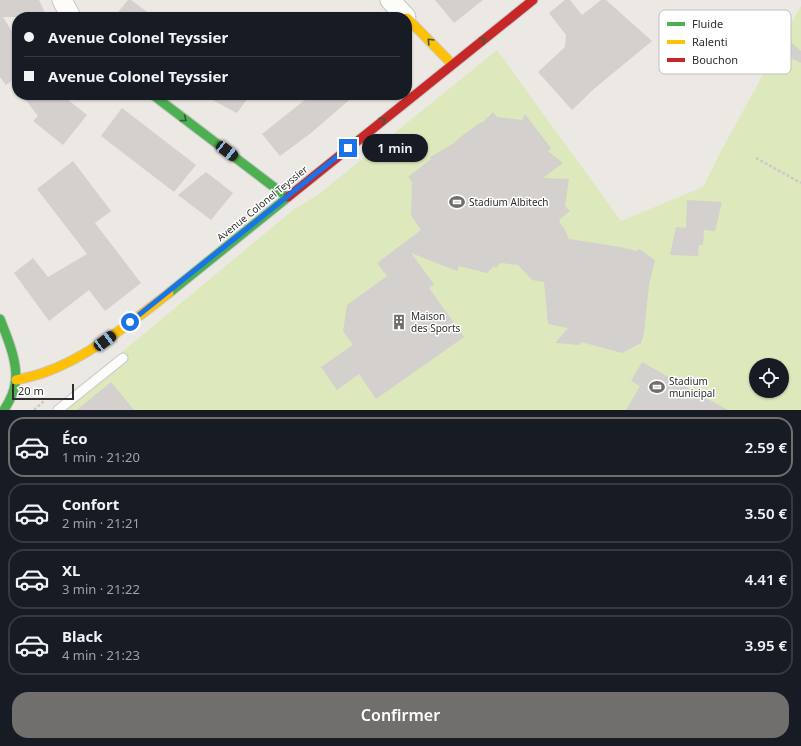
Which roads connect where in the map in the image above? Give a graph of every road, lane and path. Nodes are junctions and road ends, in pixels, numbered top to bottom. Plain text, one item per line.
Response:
1 (62, 0) edge
2 (390, 0) edge
3 (533, 0) edge
4 (68, 12) edge
5 (402, 12) edge
6 (412, 22) edge
7 (452, 64) junction
8 (412, 96) edge
9 (160, 100) edge
10 (407, 100) edge
11 (756, 158) dead end
12 (801, 183) edge
13 (287, 197) junction
14 (0, 319) edge
15 (122, 358) dead end
16 (16, 380) junction
17 (4, 410) edge
18 (58, 410) edge

1 - 4 street
2 - 5 street
7 -> 3 main road, Avenue Colonel Teyssier
7 -> 6 main road
8 -> 7 main road, Avenue Colonel Teyssier
9 -> 13 main road
13 -> 10 main road, Avenue Colonel Teyssier
11 - 12 path
13 - 16 main road, Avenue Colonel Teyssier
14 - 16 main road
15 - 18 lane
16 - 17 main road

